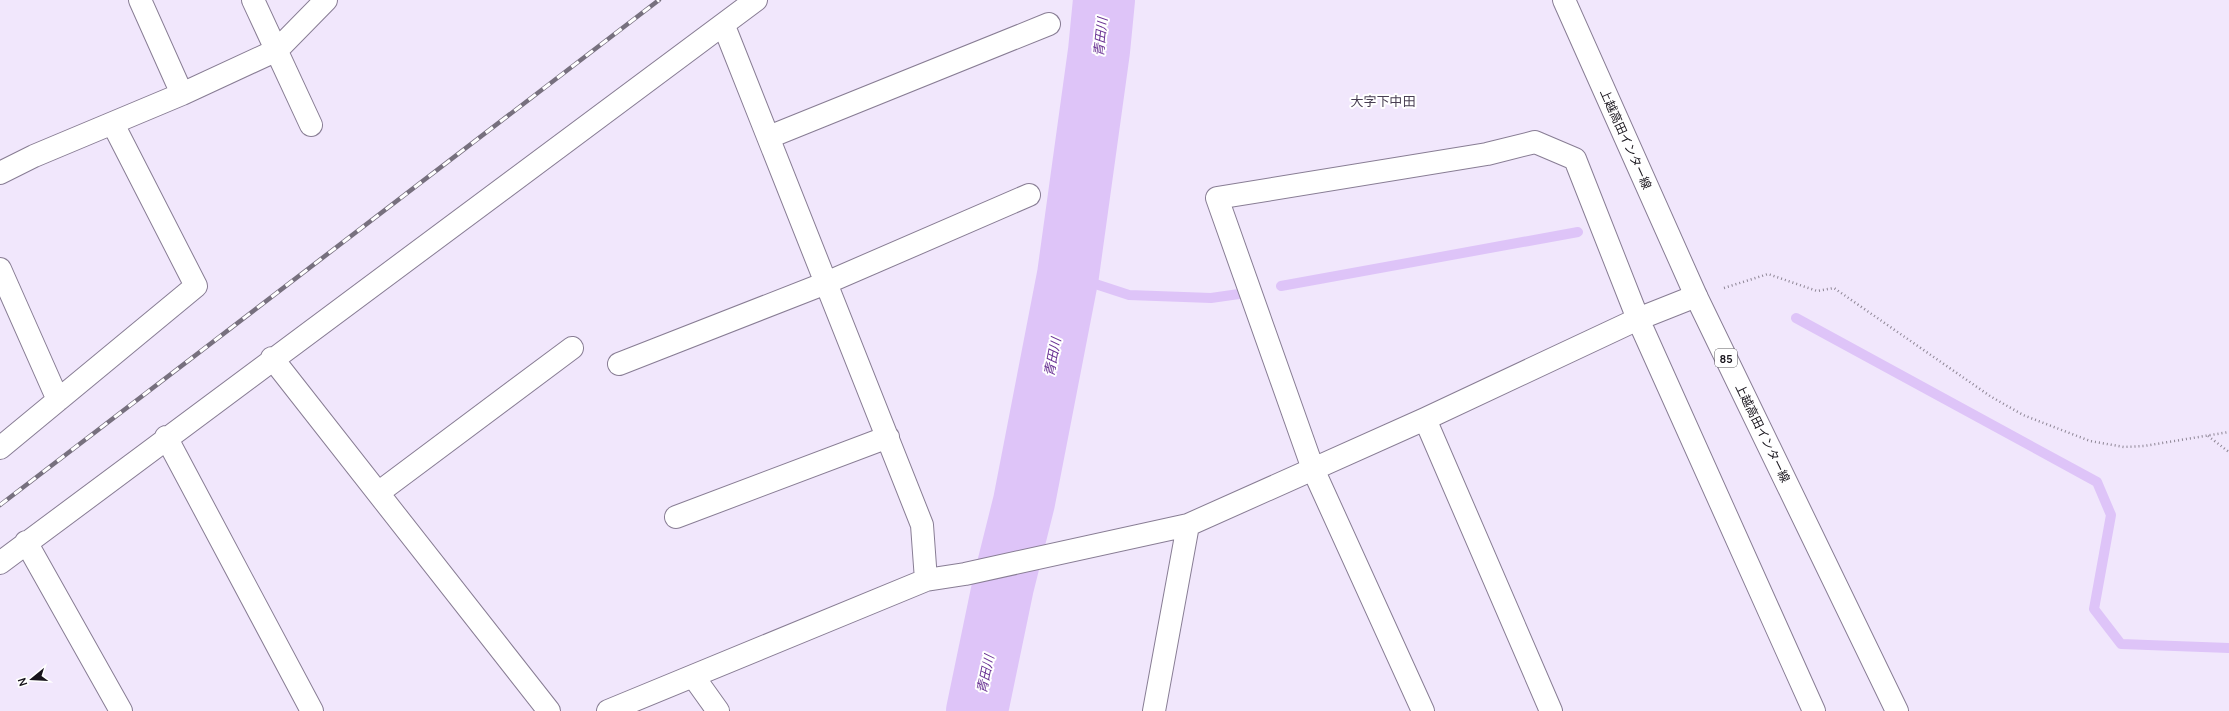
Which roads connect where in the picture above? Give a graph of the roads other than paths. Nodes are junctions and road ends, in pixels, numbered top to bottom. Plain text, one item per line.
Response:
1 (140, 0) edge
2 (253, 0) edge
3 (326, 0) edge
4 (756, 0) edge
5 (1564, 0) edge
6 (1049, 24) dead end
7 (724, 26) junction
8 (277, 50) junction
9 (182, 94) junction
10 (113, 124) junction
11 (311, 125) dead end
12 (769, 137) junction
13 (0, 173) edge
14 (1029, 195) dead end
15 (0, 269) edge
16 (826, 283) junction
17 (1696, 296) junction
18 (1638, 320) junction
19 (572, 348) dead end
20 (272, 358) junction
21 (619, 364) dead end
22 (58, 400) junction
23 (1425, 419) junction
24 (166, 437) junction
25 (888, 437) junction
26 (0, 448) edge
27 (1314, 468) junction
28 (378, 493) junction
29 (676, 517) dead end
30 (1188, 525) junction
31 (26, 542) junction
32 (0, 563) edge
33 (926, 580) junction
34 (693, 676) junction
35 (121, 711) edge
36 (312, 711) edge
37 (549, 711) edge
38 (608, 711) edge
39 (718, 711) edge
40 (1154, 711) edge
41 (1423, 711) edge
42 (1551, 711) edge
43 (1814, 711) edge
44 (1897, 711) edge

1 - 9 street
2 - 8 street
3 - 8 street
4 - 7 street
5 - 17 street, 上越高田インター線 / 85
6 - 12 street
7 - 12 street
7 - 20 street
8 - 9 street
8 - 11 street
9 - 10 street
10 - 13 street
10 - 22 street
12 - 16 street
14 - 16 street
15 - 22 street
16 - 21 street
16 - 25 street
17 - 18 street
17 - 44 street, 上越高田インター線 / 85
18 - 23 street
18 - 27 street
18 - 43 street
19 - 28 street
20 - 24 street
20 - 28 street
22 - 26 street
23 - 27 street
23 - 42 street
24 - 31 street
24 - 36 street
25 - 29 street
25 - 33 street
27 - 30 street
27 - 41 street
28 - 37 street
30 - 33 street
30 - 40 street
31 - 32 street
31 - 35 street
33 - 34 street
34 - 38 street
34 - 39 street

